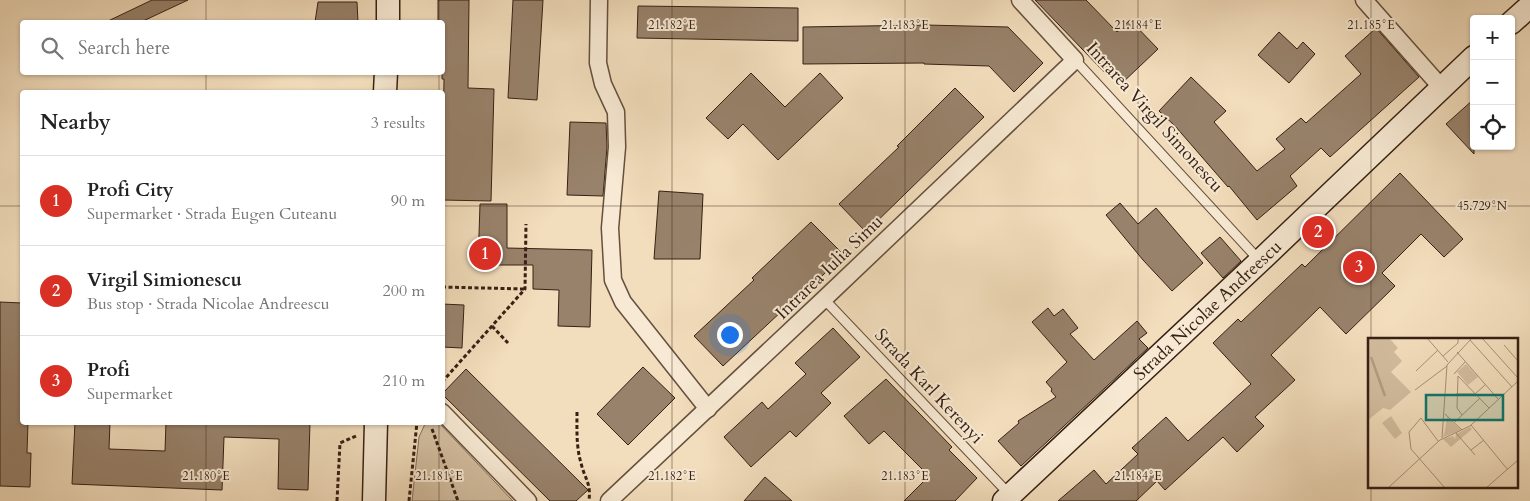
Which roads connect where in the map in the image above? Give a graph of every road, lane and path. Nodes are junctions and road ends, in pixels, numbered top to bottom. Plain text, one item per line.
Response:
1 (388, 0) edge
2 (599, 0) edge
3 (1020, 0) edge
4 (1364, 0) edge
5 (1530, 6) edge
6 (1515, 19) edge
7 (388, 20) edge
8 (1075, 60) junction
9 (1471, 60) edge
10 (386, 75) edge
11 (1441, 87) junction
12 (386, 90) edge
13 (526, 224) dead end
14 (1260, 262) junction
15 (445, 287) edge
16 (525, 289) junction
17 (824, 299) junction
18 (492, 326) junction
19 (508, 343) dead end
20 (445, 379) edge
21 (708, 409) junction
22 (577, 412) dead end
23 (445, 415) edge
24 (376, 425) edge
25 (417, 425) edge
26 (431, 425) edge
27 (1007, 498) edge
28 (337, 501) edge
29 (374, 501) edge
30 (408, 501) edge
31 (458, 501) edge
32 (528, 501) edge
33 (588, 501) edge
34 (609, 501) edge

1 - 7 main road
2 - 21 street
3 - 8 street, Intrarea Virgil Simonescu
4 - 11 street
5 - 6 main road
8 - 14 lane, Intrarea Virgil Simonescu
8 - 17 street, Intrarea Iulia Simu
9 - 11 main road, Strada Nicolae Andreescu
10 - 12 main road
11 - 14 main road, Strada Nicolae Andreescu
13 - 16 path
14 - 27 main road, Strada Nicolae Andreescu
15 - 16 path
16 - 18 path
17 - 21 street, Intrarea Iulia Simu
17 - 27 lane, Strada Karl Kerenyi
18 - 19 path
18 - 20 path
21 - 34 street, Intrarea Iulia Simu
22 - 33 path
23 - 32 street
24 - 28 path
24 - 29 main road
25 - 30 path
26 - 31 path

